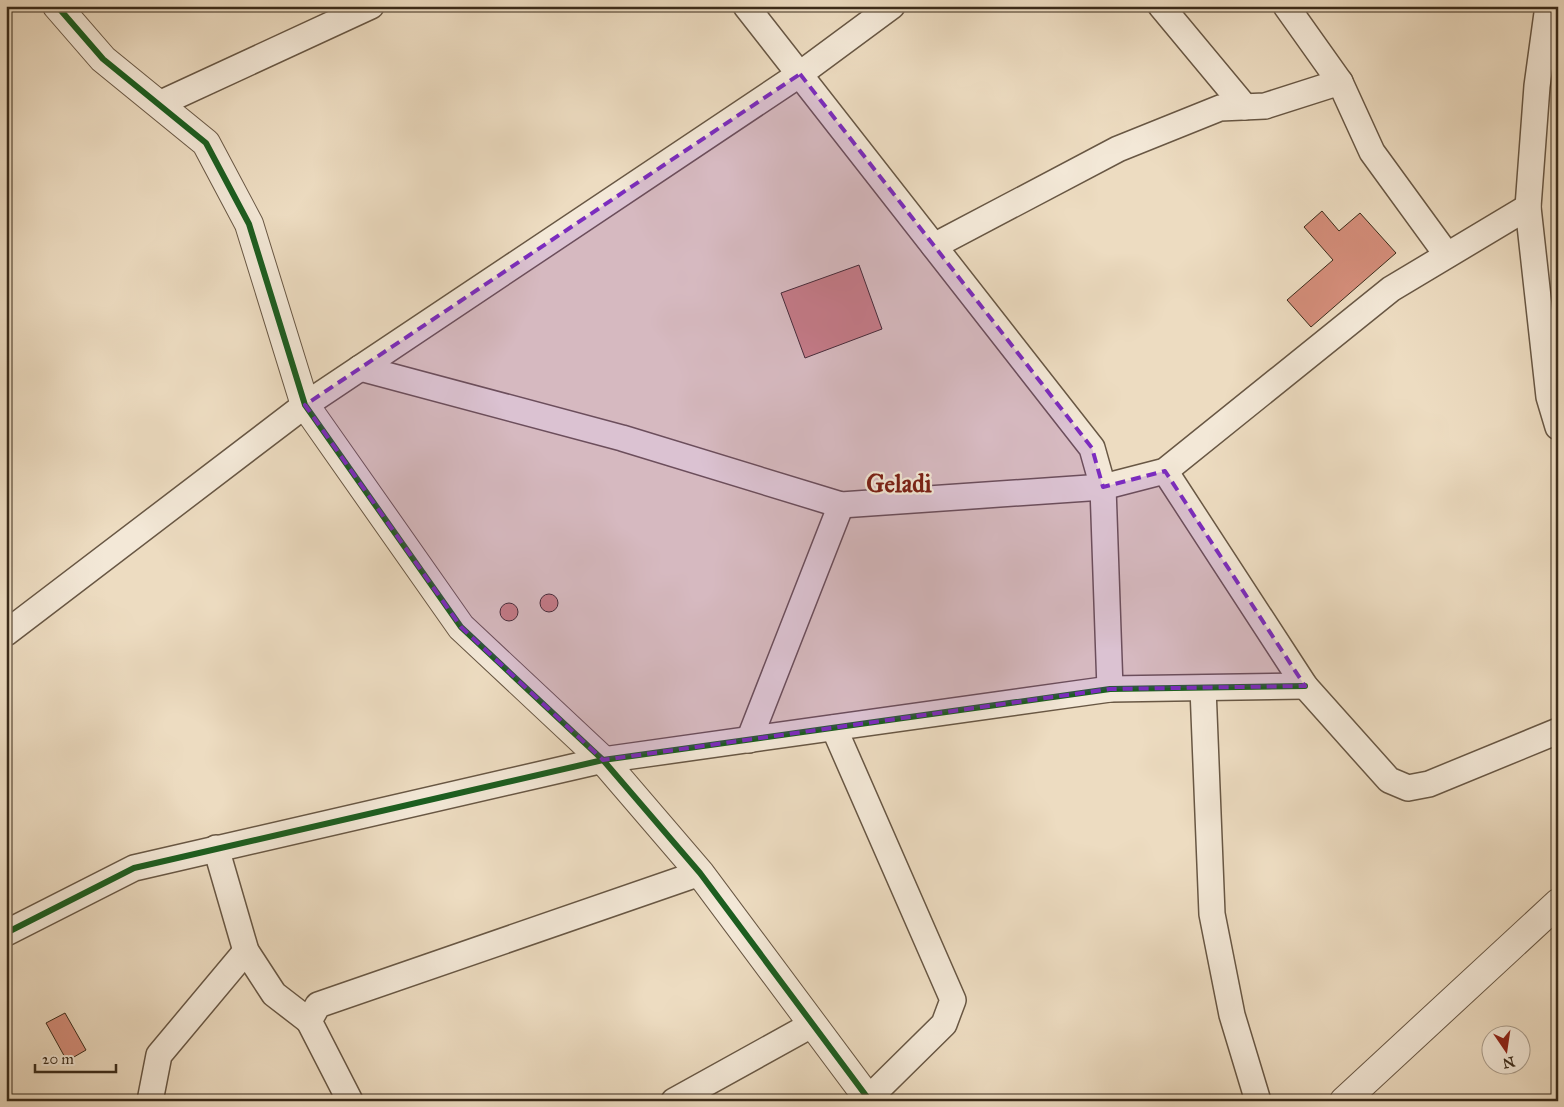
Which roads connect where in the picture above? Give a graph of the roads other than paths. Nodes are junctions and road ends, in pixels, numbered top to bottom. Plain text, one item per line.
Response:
1 (57, 6) edge
2 (371, 6) edge
3 (746, 6) edge
4 (892, 6) edge
5 (1161, 6) edge
6 (1286, 6) edge
7 (1548, 6) edge
8 (800, 74) junction
9 (1340, 82) junction
10 (159, 104) junction
11 (1245, 107) junction
12 (1528, 208) junction
13 (934, 246) junction
14 (1446, 255) junction
15 (360, 368) junction
16 (305, 405) junction
17 (1558, 427) edge
18 (1165, 471) junction
19 (1103, 487) junction
20 (842, 505) junction
21 (6, 633) edge
22 (1305, 686) junction
23 (1203, 688) junction
24 (1110, 689) junction
25 (834, 728) junction
26 (1558, 731) edge
27 (749, 740) junction
28 (603, 760) junction
29 (216, 848) junction
30 (700, 873) junction
31 (1558, 902) edge
32 (6, 933) edge
33 (246, 951) junction
34 (309, 1021) junction
35 (813, 1024) junction
36 (869, 1100) edge
37 (150, 1101) edge
38 (350, 1101) edge
39 (674, 1101) edge
40 (1258, 1101) edge
41 (1344, 1101) edge

1 - 10 street
2 - 10 street
3 - 8 street
4 - 8 street
5 - 11 street
6 - 9 street
7 - 12 street
8 - 13 street
8 - 15 street
9 - 11 street
9 - 14 street
10 - 16 street
11 - 13 street
12 - 14 street
12 - 17 street
13 - 19 street
14 - 18 street
15 - 16 street
15 - 20 street
16 - 21 street
16 - 28 street
18 - 19 street
18 - 22 street
19 - 20 street
19 - 24 street
20 - 27 street
22 - 23 street
22 - 26 street
23 - 24 street
23 - 40 street
24 - 25 street
25 - 27 street
25 - 36 street
27 - 28 street
28 - 29 street
28 - 30 street
29 - 32 street
29 - 33 street
30 - 34 street
30 - 35 street
31 - 41 street
33 - 34 street
33 - 37 street
34 - 38 street
35 - 36 street
35 - 39 street

